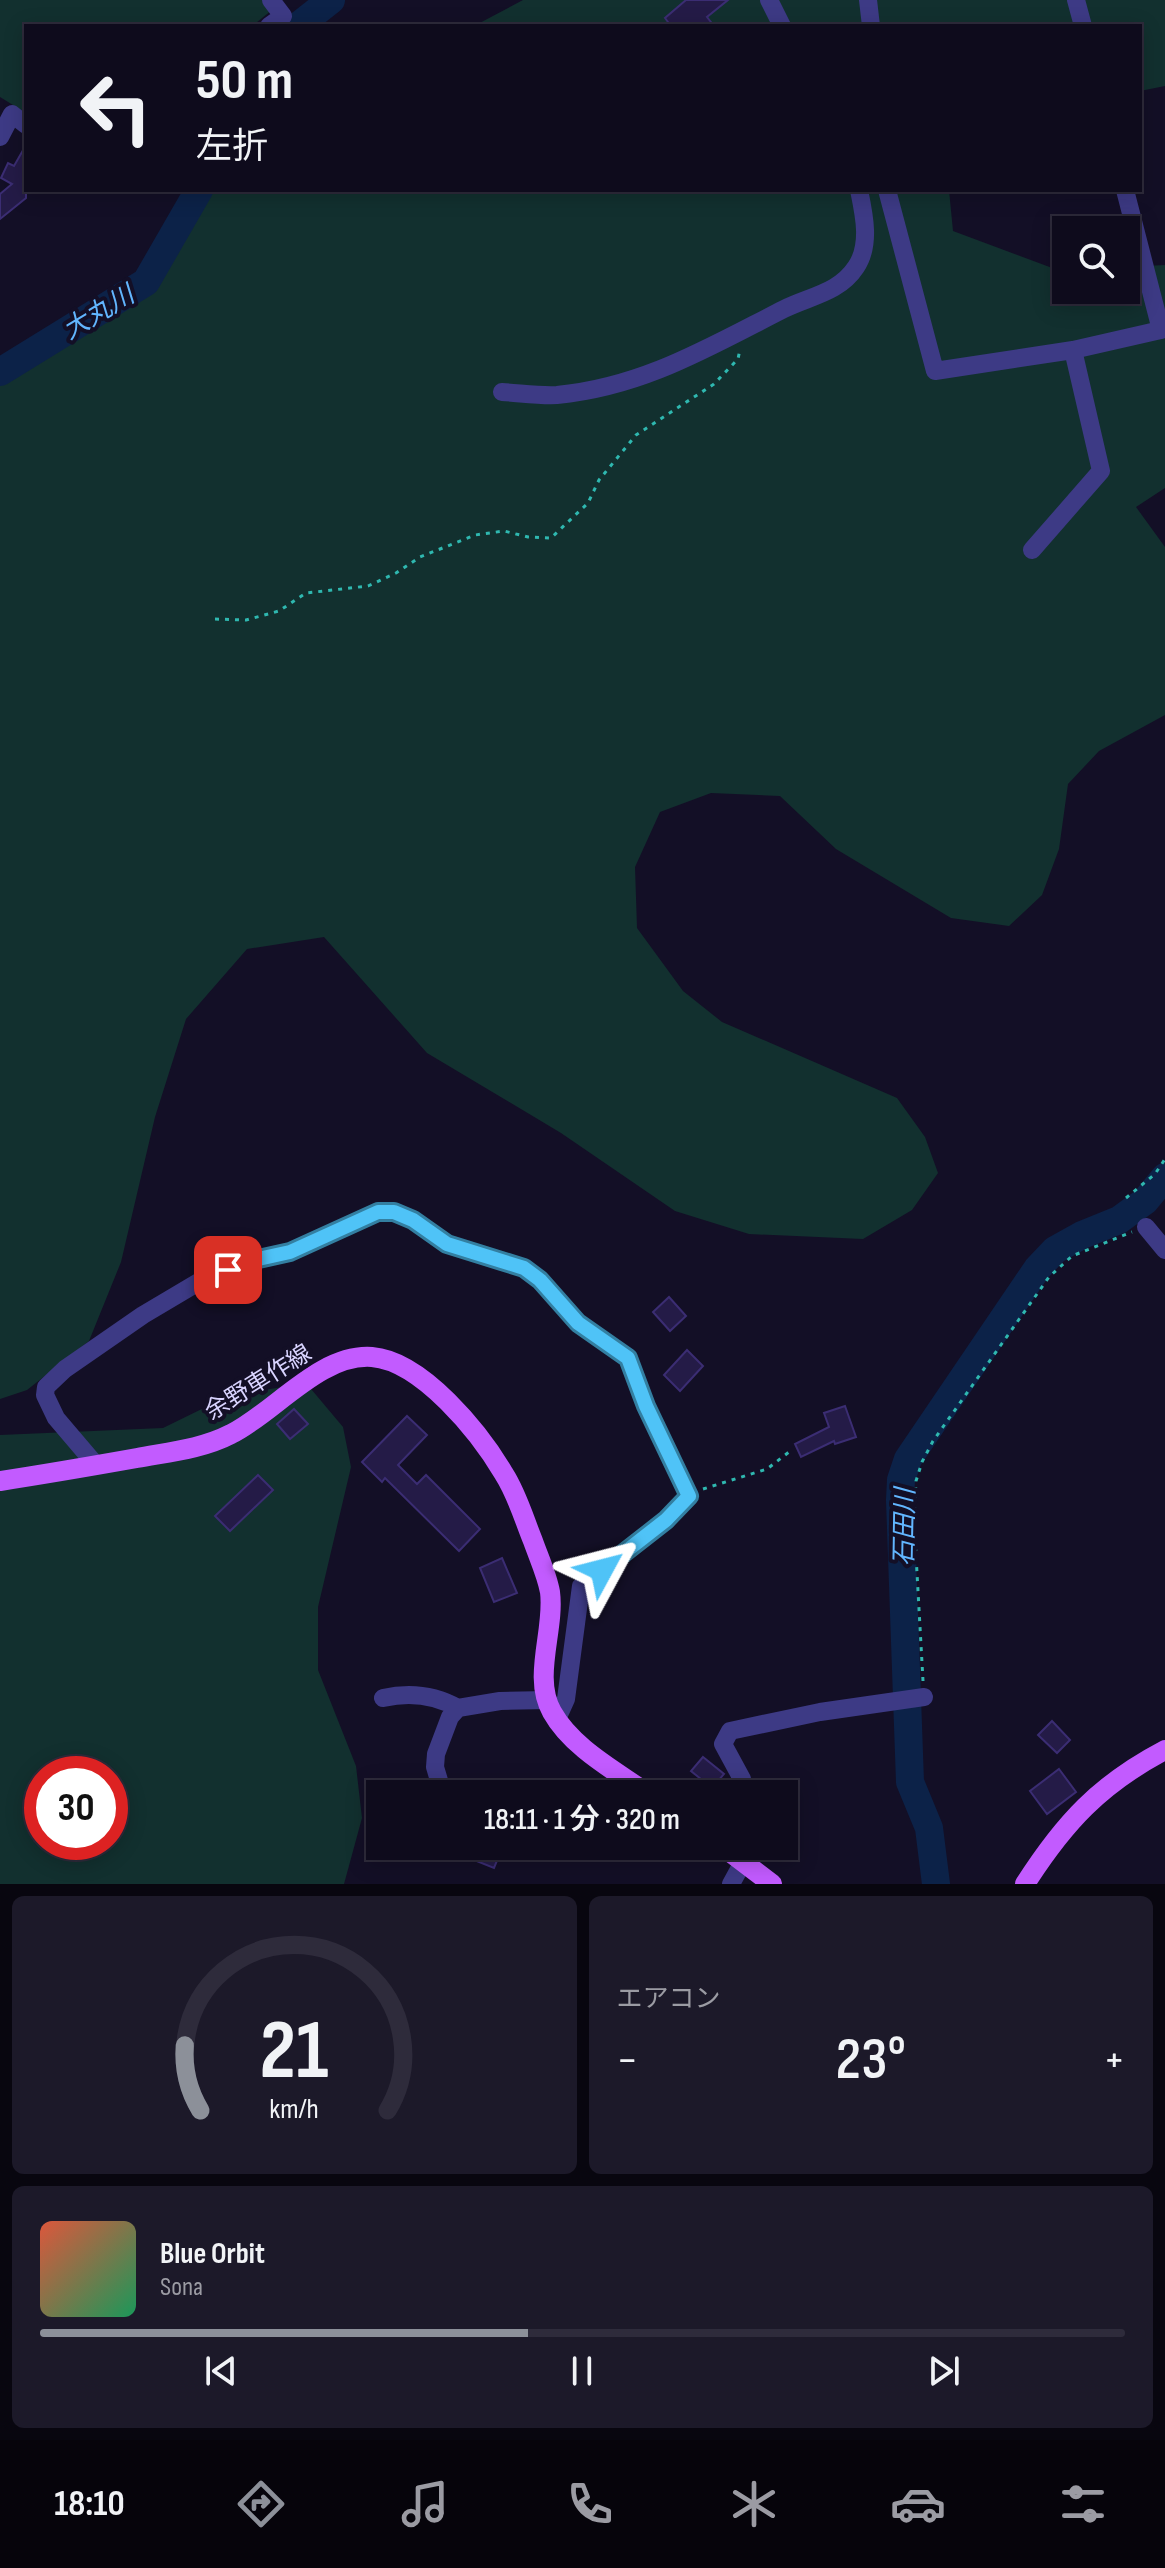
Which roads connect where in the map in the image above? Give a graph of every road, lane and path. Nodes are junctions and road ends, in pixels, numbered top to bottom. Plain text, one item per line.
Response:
1 (271, 0) edge
2 (769, 0) edge
3 (868, 0) edge
4 (1076, 0) edge
5 (272, 24) edge
6 (781, 24) edge
7 (871, 24) edge
8 (1082, 24) edge
9 (13, 115) edge
10 (0, 137) edge
11 (859, 192) edge
12 (888, 192) edge
13 (1126, 192) edge
14 (744, 329) junction
15 (1163, 330) edge
16 (1073, 350) junction
17 (502, 392) dead end
18 (1032, 550) dead end
19 (215, 619) dead end
20 (1165, 1159) edge
21 (1126, 1198) dead end
22 (1146, 1227) joint
23 (1165, 1250) edge
24 (789, 1452) dead end
25 (96, 1465) junction
26 (0, 1481) edge
27 (689, 1496) junction
28 (924, 1697) joint
29 (383, 1698) dead end
30 (548, 1700) junction
31 (458, 1708) junction
32 (557, 1719) junction
33 (1165, 1750) edge
34 (439, 1780) edge
35 (628, 1780) edge
36 (742, 1780) edge
37 (733, 1860) edge
38 (744, 1860) edge
39 (731, 1884) edge
40 (772, 1884) edge
41 (1025, 1884) edge

1 - 5 street
2 - 6 street
3 - 7 street
4 - 8 street
9 - 10 street
11 - 14 street
12 - 16 street
13 - 15 street
14 - 17 street
14 - 19 path
15 - 16 street
16 - 18 street
20 - 21 path
22 - 23 street
22 - 28 path
24 - 27 path
25 - 26 main road, 余野車作線
25 - 27 street
25 - 30 main road, 余野車作線
27 - 32 street
28 - 36 street
29 - 31 street
30 - 31 street
30 - 32 main road, 余野車作線
31 - 34 street
32 - 35 main road, 余野車作線
33 - 41 main road
37 - 39 street
38 - 40 main road

